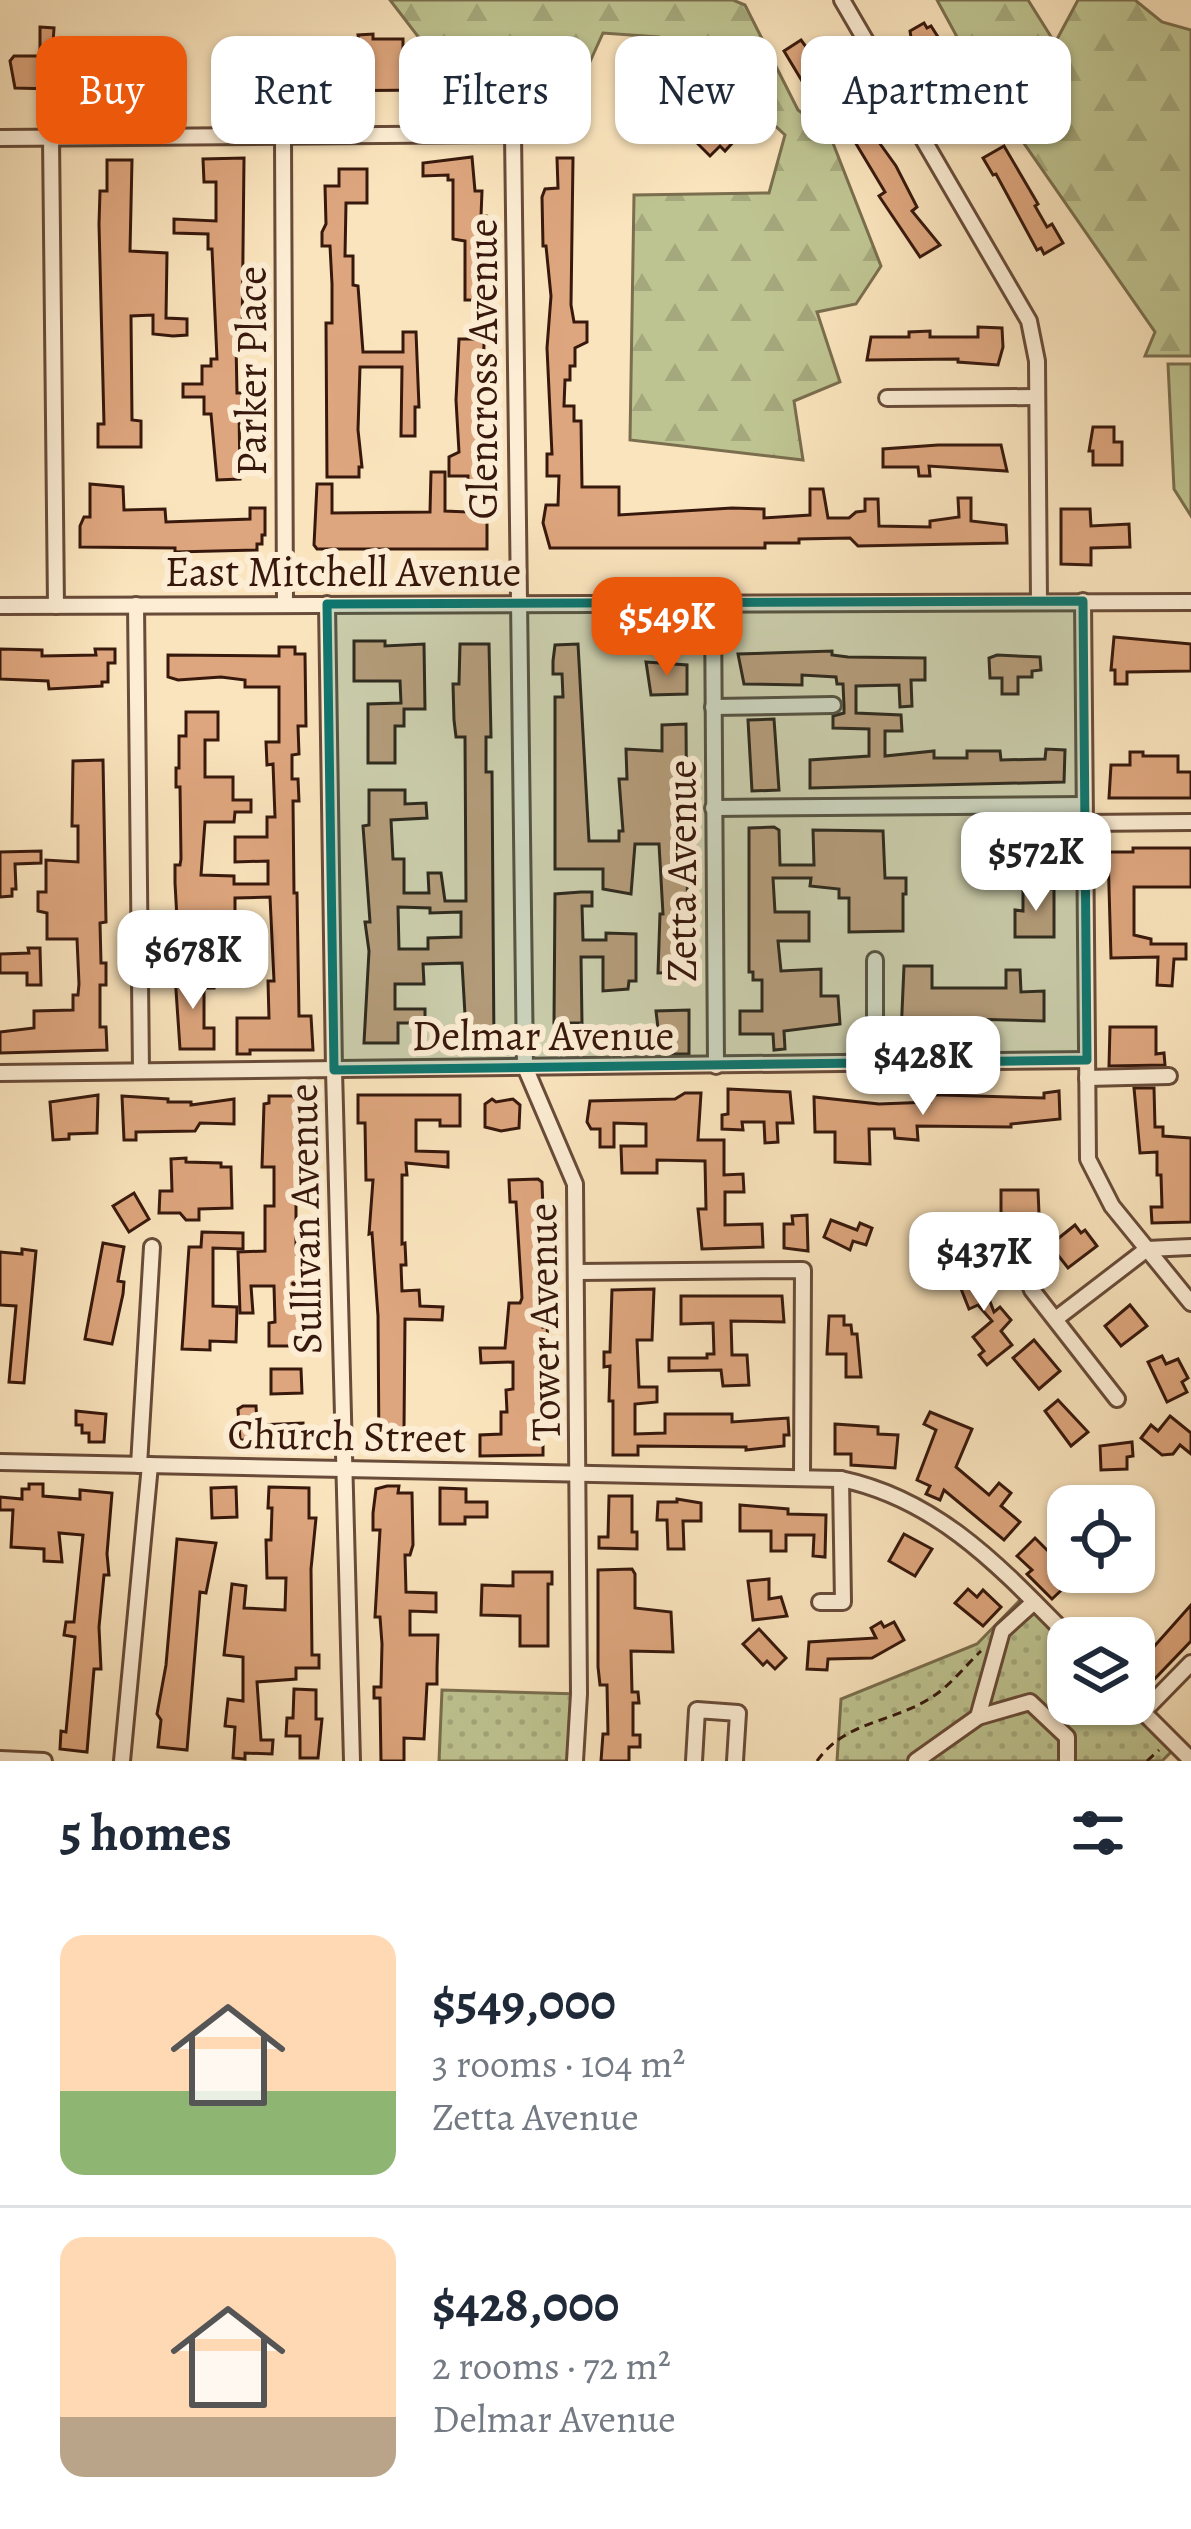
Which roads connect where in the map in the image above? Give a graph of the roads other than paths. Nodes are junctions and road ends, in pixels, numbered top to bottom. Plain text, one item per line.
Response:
1 (842, 0) edge
2 (375, 136) edge
3 (0, 138) edge
4 (36, 138) edge
5 (51, 144) edge
6 (284, 144) edge
7 (1036, 397) junction
8 (887, 398) dead end
9 (1040, 601) junction
10 (1083, 601) junction
11 (713, 602) junction
12 (1191, 602) edge
13 (136, 604) junction
14 (285, 604) junction
15 (327, 604) junction
16 (516, 604) junction
17 (0, 606) edge
18 (56, 606) junction
19 (832, 705) dead end
20 (713, 707) junction
21 (1084, 805) junction
22 (713, 808) junction
23 (1191, 822) edge
24 (1085, 823) junction
25 (875, 960) dead end
26 (1087, 1060) junction
27 (875, 1064) junction
28 (716, 1066) junction
29 (525, 1067) junction
30 (334, 1070) junction
31 (141, 1072) junction
32 (0, 1073) edge
33 (1169, 1076) dead end
34 (1087, 1078) junction
35 (152, 1247) dead end
36 (1191, 1247) edge
37 (1147, 1249) junction
38 (1021, 1261) dead end
39 (578, 1272) junction
40 (1191, 1303) edge
41 (1057, 1318) junction
42 (1117, 1399) dead end
43 (0, 1462) edge
44 (145, 1465) junction
45 (343, 1468) junction
46 (578, 1472) junction
47 (802, 1476) junction
48 (841, 1479) junction
49 (820, 1602) dead end
50 (1034, 1602) junction
51 (1049, 1617) edge
52 (1191, 1663) edge
53 (1155, 1693) edge
54 (978, 1717) junction
55 (1155, 1724) edge
56 (0, 1759) edge
57 (1191, 1760) edge
58 (44, 1761) edge
59 (122, 1761) edge
60 (352, 1761) edge
61 (575, 1761) edge
62 (694, 1761) edge
63 (735, 1761) edge
64 (916, 1761) edge
65 (1067, 1761) edge

1 - 7 street
2 - 16 street, Glencross Avenue
3 - 4 street
5 - 18 street
6 - 14 street, Parker Place
7 - 8 street
7 - 9 street
9 - 10 street, East Mitchell Avenue
9 - 11 street, East Mitchell Avenue
10 - 12 street, East Mitchell Avenue
10 - 21 street
11 - 16 street, East Mitchell Avenue
11 - 20 street, Zetta Avenue
13 - 14 street, East Mitchell Avenue
13 - 18 street, East Mitchell Avenue
13 - 31 street
14 - 15 street, East Mitchell Avenue
15 - 16 street, East Mitchell Avenue
15 - 30 street, Sullivan Avenue
16 - 29 street, Tower Avenue
17 - 18 street, East Mitchell Avenue
19 - 20 street
20 - 22 street, Zetta Avenue
21 - 22 street
21 - 24 street
22 - 28 street, Zetta Avenue
23 - 24 street
24 - 26 street
25 - 27 street
26 - 27 street, Delmar Avenue
26 - 34 street
27 - 28 street, Delmar Avenue
28 - 29 street, Delmar Avenue
29 - 30 street, Delmar Avenue
29 - 39 street, Tower Avenue
30 - 31 street, Delmar Avenue
30 - 45 street, Sullivan Avenue
31 - 32 street, Delmar Avenue
33 - 34 street
34 - 37 street
35 - 44 street
36 - 37 street
37 - 40 street
37 - 41 street
38 - 41 street
39 - 46 street, Tower Avenue
39 - 47 street
41 - 42 street
43 - 44 street, Church Street
44 - 45 street, Church Street
44 - 59 street
45 - 46 street, Church Street
45 - 60 street, Sullivan Avenue
46 - 47 street, Church Street
46 - 61 street, Tower Avenue
47 - 48 street, Church Street
48 - 49 street
48 - 50 street, Church Street
50 - 51 street, Church Street
50 - 54 street
52 - 53 street
54 - 64 street
54 - 65 street
55 - 57 street
56 - 58 street
62 - 63 street

